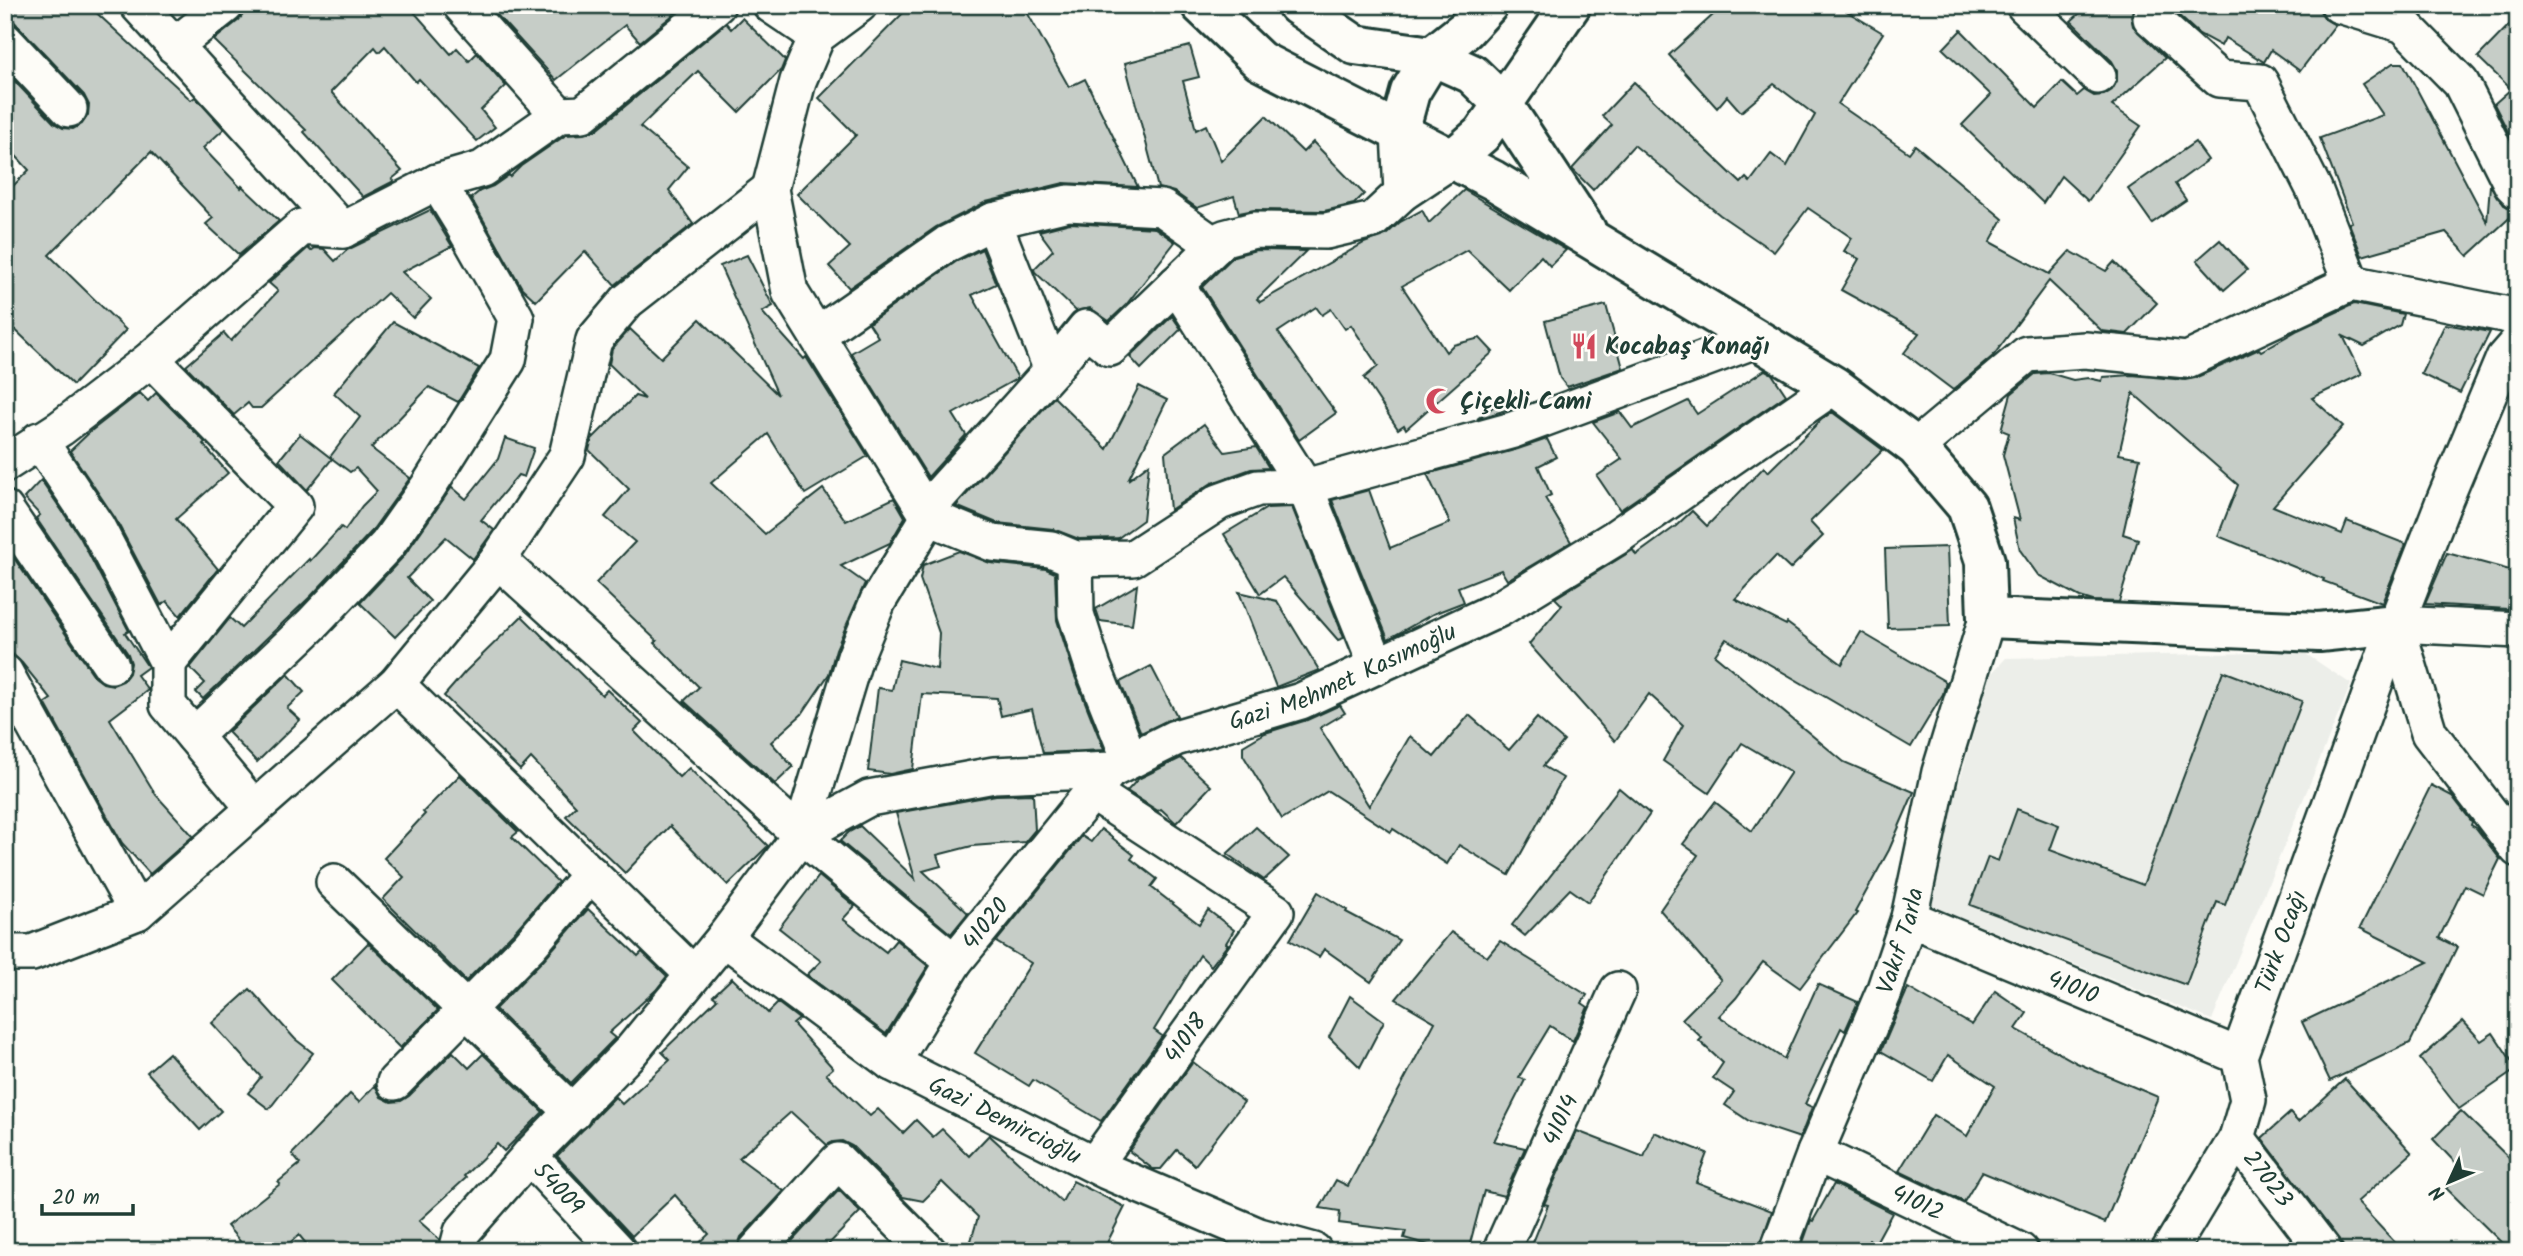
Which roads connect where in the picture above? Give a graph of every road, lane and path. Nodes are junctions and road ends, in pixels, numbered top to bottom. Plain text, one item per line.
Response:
1 (138, 5) edge
2 (226, 5) edge
3 (461, 5) edge
4 (717, 5) edge
5 (771, 5) edge
6 (859, 5) edge
7 (1201, 5) edge
8 (1297, 5) edge
9 (1488, 5) edge
10 (1571, 5) edge
11 (2024, 5) edge
12 (2159, 5) edge
13 (2339, 5) edge
14 (817, 36) junction
15 (5, 41) edge
16 (174, 46) junction
17 (1432, 57) junction
18 (2098, 76) dead end
19 (1502, 103) junction
20 (69, 109) dead end
21 (559, 115) junction
22 (1399, 132) junction
23 (1453, 159) junction
24 (437, 182) junction
25 (2516, 185) edge
26 (770, 189) junction
27 (1402, 193) junction
28 (993, 221) junction
29 (343, 230) junction
30 (1591, 238) junction
31 (1216, 246) junction
32 (2351, 283) junction
33 (1176, 284) junction
34 (2518, 317) edge
35 (817, 335) junction
36 (1758, 339) junction
37 (2518, 342) edge
38 (151, 359) junction
39 (1052, 370) junction
40 (1834, 387) junction
41 (39, 440) junction
42 (1916, 447) junction
43 (5, 464) edge
44 (1305, 487) junction
45 (5, 509) edge
46 (929, 517) junction
47 (1075, 559) junction
48 (498, 560) junction
49 (1987, 618) junction
50 (2396, 624) junction
51 (2518, 630) edge
52 (168, 663) junction
53 (111, 665) dead end
54 (1377, 666) junction
55 (5, 673) edge
56 (396, 684) junction
57 (194, 736) junction
58 (1110, 774) junction
59 (254, 808) junction
60 (801, 835) junction
61 (2518, 849) edge
62 (592, 874) junction
63 (334, 882) dead end
64 (137, 912) junction
65 (1909, 918) junction
66 (724, 938) junction
67 (5, 953) edge
68 (954, 962) junction
69 (692, 974) junction
70 (1618, 990) dead end
71 (466, 1010) junction
72 (2239, 1056) junction
73 (892, 1063) junction
74 (395, 1082) dead end
75 (573, 1113) junction
76 (2238, 1138) junction
77 (1815, 1153) junction
78 (529, 1156) junction
79 (1095, 1164) junction
80 (457, 1251) edge
81 (618, 1251) edge
82 (756, 1251) edge
83 (928, 1251) edge
84 (1314, 1251) edge
85 (1501, 1251) edge
86 (1778, 1251) edge
87 (2020, 1251) edge
88 (2169, 1251) edge
89 (2324, 1251) edge

1 - 16 street
2 - 16 street
3 - 21 street
4 - 21 street
5 - 14 street
6 - 14 street
7 - 22 main road
8 - 17 main road
9 - 17 main road
10 - 19 main road
11 - 18 street
12 - 32 street
13 - 25 street
14 - 26 street
15 - 20 street
16 - 29 street
17 - 19 main road
17 - 22 main road
19 - 23 main road
19 - 30 main road
21 - 24 street
22 - 23 main road
22 - 27 street
23 - 27 street
23 - 30 main road
24 - 29 street
24 - 57 street
26 - 35 street
26 - 48 street
27 - 31 street
28 - 31 street
28 - 35 street
28 - 39 street
29 - 38 street
30 - 36 main road
31 - 33 street
32 - 34 street
32 - 42 street
33 - 39 street
33 - 44 street
35 - 46 street
36 - 40 main road
36 - 44 street
37 - 50 street, Türk Ocağı
38 - 41 street
38 - 52 street
39 - 46 street
40 - 42 main road
40 - 54 street, Gazi Mehmet Kasımoğlu
41 - 43 street
41 - 52 street
42 - 49 main road
44 - 47 street
44 - 54 street
45 - 53 street
46 - 47 street
46 - 60 street
47 - 58 street
48 - 56 street
48 - 60 street
49 - 50 main road
49 - 65 street, Vakıf Tarla
50 - 51 street
50 - 61 street
50 - 72 street, Türk Ocağı
52 - 57 street
54 - 58 street, Gazi Mehmet Kasımoğlu
55 - 64 street
56 - 59 street
56 - 62 street
57 - 59 street
58 - 60 street, Gazi Mehmet Kasımoğlu
58 - 68 street, 41020
58 - 79 street, 41018
59 - 64 street
60 - 66 street
60 - 68 street
62 - 69 street
62 - 71 street
63 - 71 street
64 - 67 street
65 - 72 street, 41010
65 - 77 street, Vakıf Tarla
66 - 69 street
66 - 73 street, Gazi Demircioğlu
68 - 73 street, 41020
69 - 75 street
70 - 85 street, 41014
71 - 74 street
71 - 75 street
72 - 76 street
73 - 79 street, Gazi Demircioğlu
75 - 78 street
76 - 88 street
76 - 89 street, 27023
77 - 86 street, Vakıf Tarla
77 - 87 street, 41012
78 - 80 street
78 - 81 street, 54009
79 - 84 street, Gazi Demircioğlu
82 - 83 street

